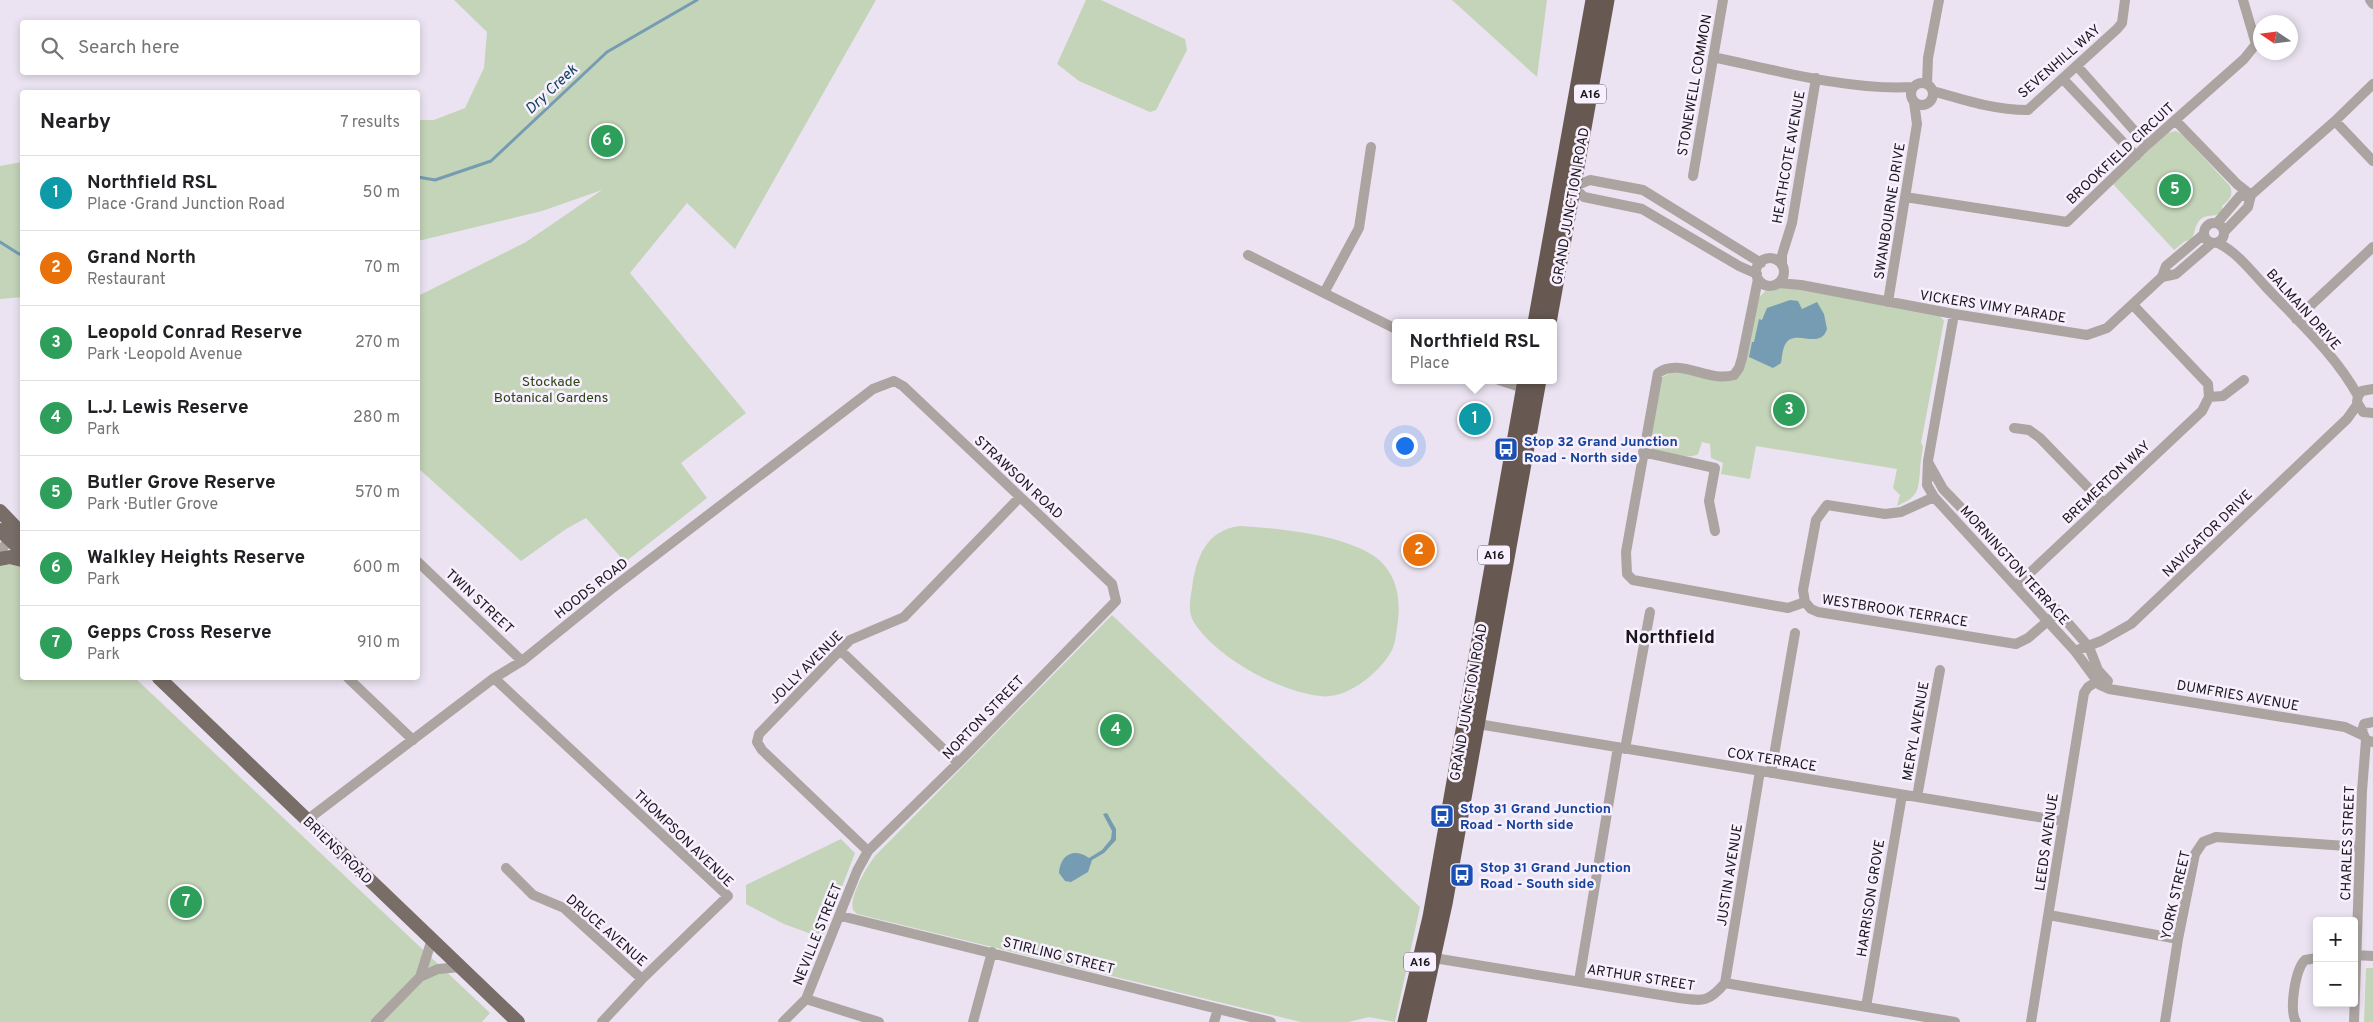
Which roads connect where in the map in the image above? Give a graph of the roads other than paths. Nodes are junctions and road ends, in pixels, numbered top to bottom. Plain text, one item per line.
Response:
1 (1593, 0) edge
2 (1607, 0) edge
3 (1723, 0) edge
4 (1939, 0) edge
5 (2125, 0) edge
6 (2243, 0) edge
7 (2370, 0) edge
8 (2373, 4) edge
9 (1713, 57) junction
10 (2077, 66) junction
11 (1816, 78) junction
12 (2063, 78) junction
13 (2373, 84) edge
14 (1922, 93) junction
15 (2175, 120) junction
16 (2335, 121) junction
17 (2147, 145) junction
18 (1371, 147) dead end
19 (2136, 156) junction
20 (2373, 161) edge
21 (1692, 176) dead end
22 (1566, 186) junction
23 (2251, 195) junction
24 (1905, 197) junction
25 (2216, 223) junction
26 (2204, 234) junction
27 (2220, 239) junction
28 (1786, 241) junction
29 (2373, 247) edge
30 (1248, 254) dead end
31 (1764, 261) junction
32 (1783, 269) junction
33 (1757, 276) junction
34 (2162, 277) junction
35 (1774, 285) junction
36 (1801, 285) junction
37 (1324, 293) junction
38 (1888, 302) junction
39 (1754, 305) junction
40 (2133, 305) junction
41 (1954, 314) junction
42 (1537, 319) edge
43 (1549, 319) edge
44 (2296, 319) junction
45 (1392, 327) edge
46 (2244, 380) dead end
47 (894, 381) joint
48 (1531, 385) edge
49 (2209, 397) junction
50 (2365, 401) edge
51 (2014, 428) dead end
52 (1642, 452) junction
53 (1928, 461) junction
54 (1020, 497) junction
55 (1934, 497) junction
56 (2103, 503) junction
57 (0, 511) edge
58 (1716, 531) dead end
59 (10, 535) edge
60 (20, 548) edge
61 (0, 552) edge
62 (0, 559) edge
63 (20, 560) edge
64 (420, 564) edge
65 (2028, 576) junction
66 (2017, 585) junction
67 (1116, 601) joint
68 (1805, 602) junction
69 (1650, 612) dead end
70 (2058, 612) junction
71 (2047, 621) junction
72 (1795, 633) dead end
73 (2089, 647) junction
74 (840, 650) junction
75 (2075, 651) junction
76 (522, 661) junction
77 (1940, 670) dead end
78 (494, 678) junction
79 (161, 680) edge
80 (350, 680) edge
81 (2101, 680) junction
82 (1471, 723) junction
83 (2369, 730) edge
84 (413, 740) junction
85 (1622, 748) junction
86 (958, 763) junction
87 (1760, 771) junction
88 (1771, 773) junction
89 (1902, 795) junction
90 (1917, 797) junction
91 (307, 820) junction
92 (2062, 821) junction
93 (2360, 847) junction
94 (868, 851) junction
95 (506, 868) dead end
96 (2049, 915) junction
97 (840, 916) junction
98 (2357, 917) edge
99 (432, 939) junction
100 (2178, 939) junction
101 (992, 952) junction
102 (2358, 955) edge
103 (2373, 956) edge
104 (1434, 958) junction
105 (2313, 959) edge
106 (2356, 962) edge
107 (461, 966) junction
108 (420, 977) junction
109 (642, 979) junction
110 (1579, 981) junction
111 (1725, 984) junction
112 (806, 999) junction
113 (1866, 1006) junction
114 (1218, 1009) junction
115 (861, 1018) edge
116 (376, 1022) edge
117 (518, 1022) edge
118 (602, 1022) edge
119 (783, 1022) edge
120 (879, 1022) edge
121 (973, 1022) edge
122 (1214, 1022) edge
123 (1271, 1022) edge
124 (1405, 1022) edge
125 (1419, 1022) edge
126 (1955, 1022) edge
127 (2031, 1022) edge
128 (2165, 1022) edge
129 (2296, 1022) edge
130 (2354, 1022) edge

1 - 22 highway, GRAND JUNCTION ROAD / A16
2 - 22 highway, GRAND JUNCTION ROAD / A16
3 - 9 street, STONEWELL COMMON
4 - 14 street, SWANBOURNE DRIVE
5 - 10 street, SEVENHILL WAY
6 - 15 street, BROOKFIELD CIRCUIT
7 - 8 street
9 - 11 street, SEVENHILL WAY
9 - 21 street, STONEWELL COMMON
10 - 12 street, SEVENHILL WAY
10 - 17 street
11 - 14 street, SEVENHILL WAY
11 - 28 street, HEATHCOTE AVENUE
12 - 14 street, SEVENHILL WAY
12 - 19 street
13 - 16 street, VICKERS VIMY PARADE
14 - 24 street, SWANBOURNE DRIVE
15 - 17 street, BROOKFIELD CIRCUIT
15 - 23 street
16 - 20 street
16 - 23 street, VICKERS VIMY PARADE
17 - 19 street, BROOKFIELD CIRCUIT
18 - 37 street
19 - 24 street, BROOKFIELD CIRCUIT
22 - 31 street
22 - 33 street
22 - 42 highway, GRAND JUNCTION ROAD / A16
22 - 43 highway, GRAND JUNCTION ROAD / A16
23 - 25 street, VICKERS VIMY PARADE
23 - 27 street, VICKERS VIMY PARADE
24 - 38 street, SWANBOURNE DRIVE
25 - 26 street
25 - 27 street
26 - 27 street
26 - 34 street, VICKERS VIMY PARADE
27 - 34 street, VICKERS VIMY PARADE
27 - 44 street, BALMAIN DRIVE
28 - 31 street, HEATHCOTE AVENUE
28 - 32 street, HEATHCOTE AVENUE
29 - 44 street
30 - 37 street
31 - 32 street
31 - 33 street
32 - 35 street
32 - 36 street, VICKERS VIMY PARADE
33 - 35 street
33 - 39 street
34 - 40 street, VICKERS VIMY PARADE
35 - 36 street, VICKERS VIMY PARADE
35 - 39 street
36 - 38 street, VICKERS VIMY PARADE
37 - 45 street
38 - 41 street, VICKERS VIMY PARADE
39 - 52 street
40 - 41 street, VICKERS VIMY PARADE
40 - 49 street
41 - 53 street, MORNINGTON TERRACE
44 - 50 street, BALMAIN DRIVE
46 - 49 street
47 - 54 street, STRAWSON ROAD
47 - 76 street, HOODS ROAD
48 - 82 highway, GRAND JUNCTION ROAD / A16
49 - 56 street, BREMERTON WAY
50 - 73 street, NAVIGATOR DRIVE
51 - 56 street
52 - 58 street
52 - 68 street, WESTBROOK TERRACE
53 - 55 street, MORNINGTON TERRACE
53 - 65 street, MORNINGTON TERRACE
54 - 67 street, STRAWSON ROAD
54 - 74 street, JOLLY AVENUE
55 - 66 street, MORNINGTON TERRACE
55 - 68 street
56 - 65 street, BREMERTON WAY
57 - 59 main road
59 - 60 main road
59 - 61 street
62 - 63 main road
64 - 76 street, TWIN STREET
65 - 66 street, BREMERTON WAY
65 - 70 street, MORNINGTON TERRACE
66 - 71 street, MORNINGTON TERRACE
67 - 86 street, NORTON STREET
68 - 71 street, WESTBROOK TERRACE
69 - 85 street
70 - 71 street, WESTBROOK TERRACE
70 - 73 street, MORNINGTON TERRACE
71 - 75 street, MORNINGTON TERRACE
72 - 88 street
73 - 75 street, NAVIGATOR DRIVE
73 - 81 street, MORNINGTON TERRACE
74 - 86 street
74 - 94 street, JOLLY AVENUE
75 - 81 street, MORNINGTON TERRACE
76 - 78 street, HOODS ROAD
77 - 90 street, MERYL AVENUE
78 - 84 street, HOODS ROAD
78 - 109 street, THOMPSON AVENUE
79 - 91 main road, BRIENS ROAD
80 - 84 street
81 - 83 street, DUMFRIES AVENUE
81 - 92 street, LEEDS AVENUE
82 - 85 street, COX TERRACE
82 - 104 highway, GRAND JUNCTION ROAD / A16
82 - 124 highway, GRAND JUNCTION ROAD / A16
83 - 93 street, CHARLES STREET
84 - 91 street, HOODS ROAD
85 - 87 street, COX TERRACE
85 - 110 street
86 - 94 street, NORTON STREET
87 - 88 street, COX TERRACE
87 - 111 street, JUSTIN AVENUE
88 - 89 street, COX TERRACE
89 - 90 street, COX TERRACE
89 - 113 street, HARRISON GROVE
90 - 92 street, COX TERRACE
91 - 99 main road, BRIENS ROAD
92 - 96 street, LEEDS AVENUE
93 - 98 street, CHARLES STREET
93 - 100 street, YORK STREET
94 - 97 street, NEVILLE STREET
95 - 109 street, DRUCE AVENUE
96 - 100 street
96 - 127 street, LEEDS AVENUE
97 - 101 street, STIRLING STREET
97 - 112 street, NEVILLE STREET
99 - 107 main road, BRIENS ROAD
99 - 108 street
100 - 128 street, YORK STREET
101 - 114 street, STIRLING STREET
101 - 121 street
102 - 103 street
104 - 110 street, ARTHUR STREET
104 - 125 highway, GRAND JUNCTION ROAD / A16
105 - 129 street
106 - 130 street, CHARLES STREET
107 - 108 street
107 - 117 main road, BRIENS ROAD
108 - 116 street
109 - 118 street, THOMPSON AVENUE
110 - 111 street, ARTHUR STREET
111 - 113 street
112 - 115 street
112 - 119 street, NEVILLE STREET
113 - 126 street
114 - 122 street
114 - 123 street, STIRLING STREET
115 - 120 street

